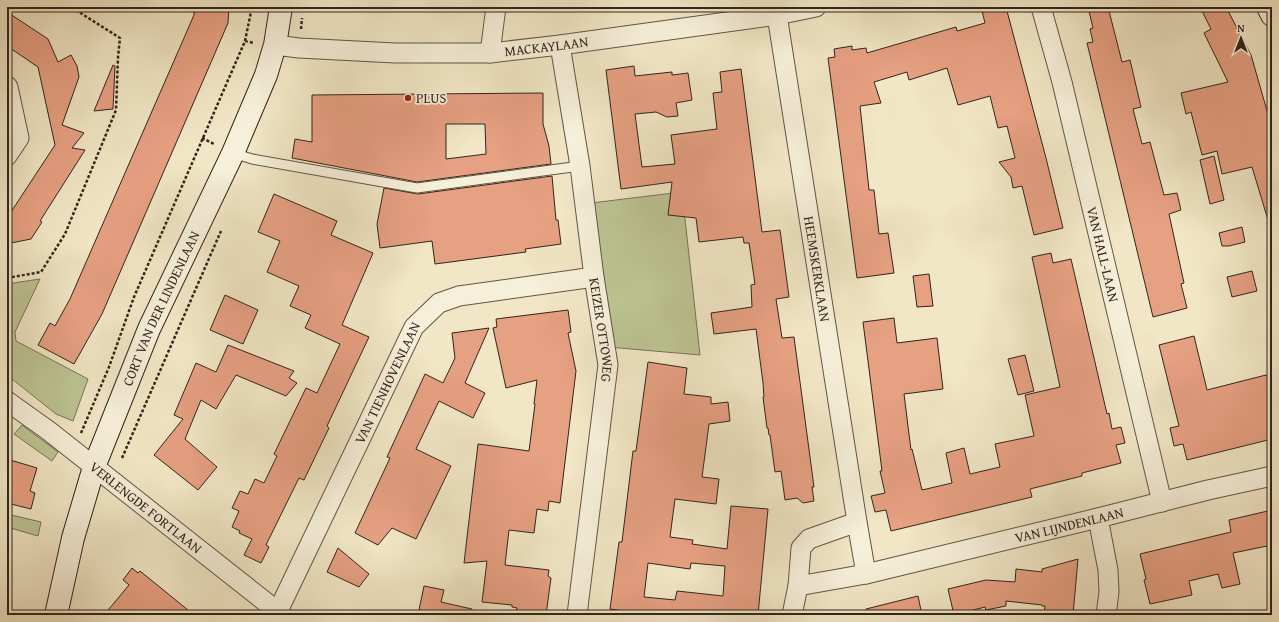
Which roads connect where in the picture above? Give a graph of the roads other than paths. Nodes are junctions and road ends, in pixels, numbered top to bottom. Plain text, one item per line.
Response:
1 (281, 7) edge
2 (496, 7) edge
3 (816, 7) edge
4 (1041, 7) edge
5 (1268, 7) edge
6 (766, 13) edge
7 (1272, 15) edge
8 (560, 45) junction
9 (275, 46) junction
10 (490, 53) junction
11 (7, 86) edge
12 (233, 153) junction
13 (7, 156) edge
14 (580, 166) junction
15 (594, 277) junction
16 (7, 402) edge
17 (94, 467) junction
18 (1272, 476) edge
19 (1162, 502) junction
20 (1098, 518) junction
21 (857, 522) junction
22 (866, 574) junction
23 (798, 586) junction
24 (280, 613) edge
25 (56, 615) edge
26 (577, 615) edge
27 (792, 615) edge
28 (1106, 615) edge

1 - 9 main road, CORT VAN DER LINDENLAAN
2 - 10 street
3 - 6 street, MACKAYLAAN
4 - 19 street, VAN HALL-LAAN
5 - 7 main road
6 - 8 street, MACKAYLAAN
6 - 21 street, HEEMSKERKLAAN
8 - 10 street, MACKAYLAAN
8 - 14 street, KEIZER OTTOWEG
9 - 10 street, MACKAYLAAN
9 - 12 main road, CORT VAN DER LINDENLAAN
11 - 13 street
12 - 14 lane
12 - 17 main road, CORT VAN DER LINDENLAAN
14 - 15 street, KEIZER OTTOWEG
15 - 24 street, VAN TIENHOVENLAAN
15 - 26 street, KEIZER OTTOWEG
16 - 17 street, VERLENGDE FORTLAAN
17 - 24 street, VERLENGDE FORTLAAN
17 - 25 main road, CORT VAN DER LINDENLAAN
18 - 19 street, VAN LIJNDENLAAN
19 - 20 street, VAN LIJNDENLAAN
20 - 22 street, VAN LIJNDENLAAN
20 - 28 street
21 - 22 street, HEEMSKERKLAAN
21 - 23 street
22 - 23 street
23 - 27 street

